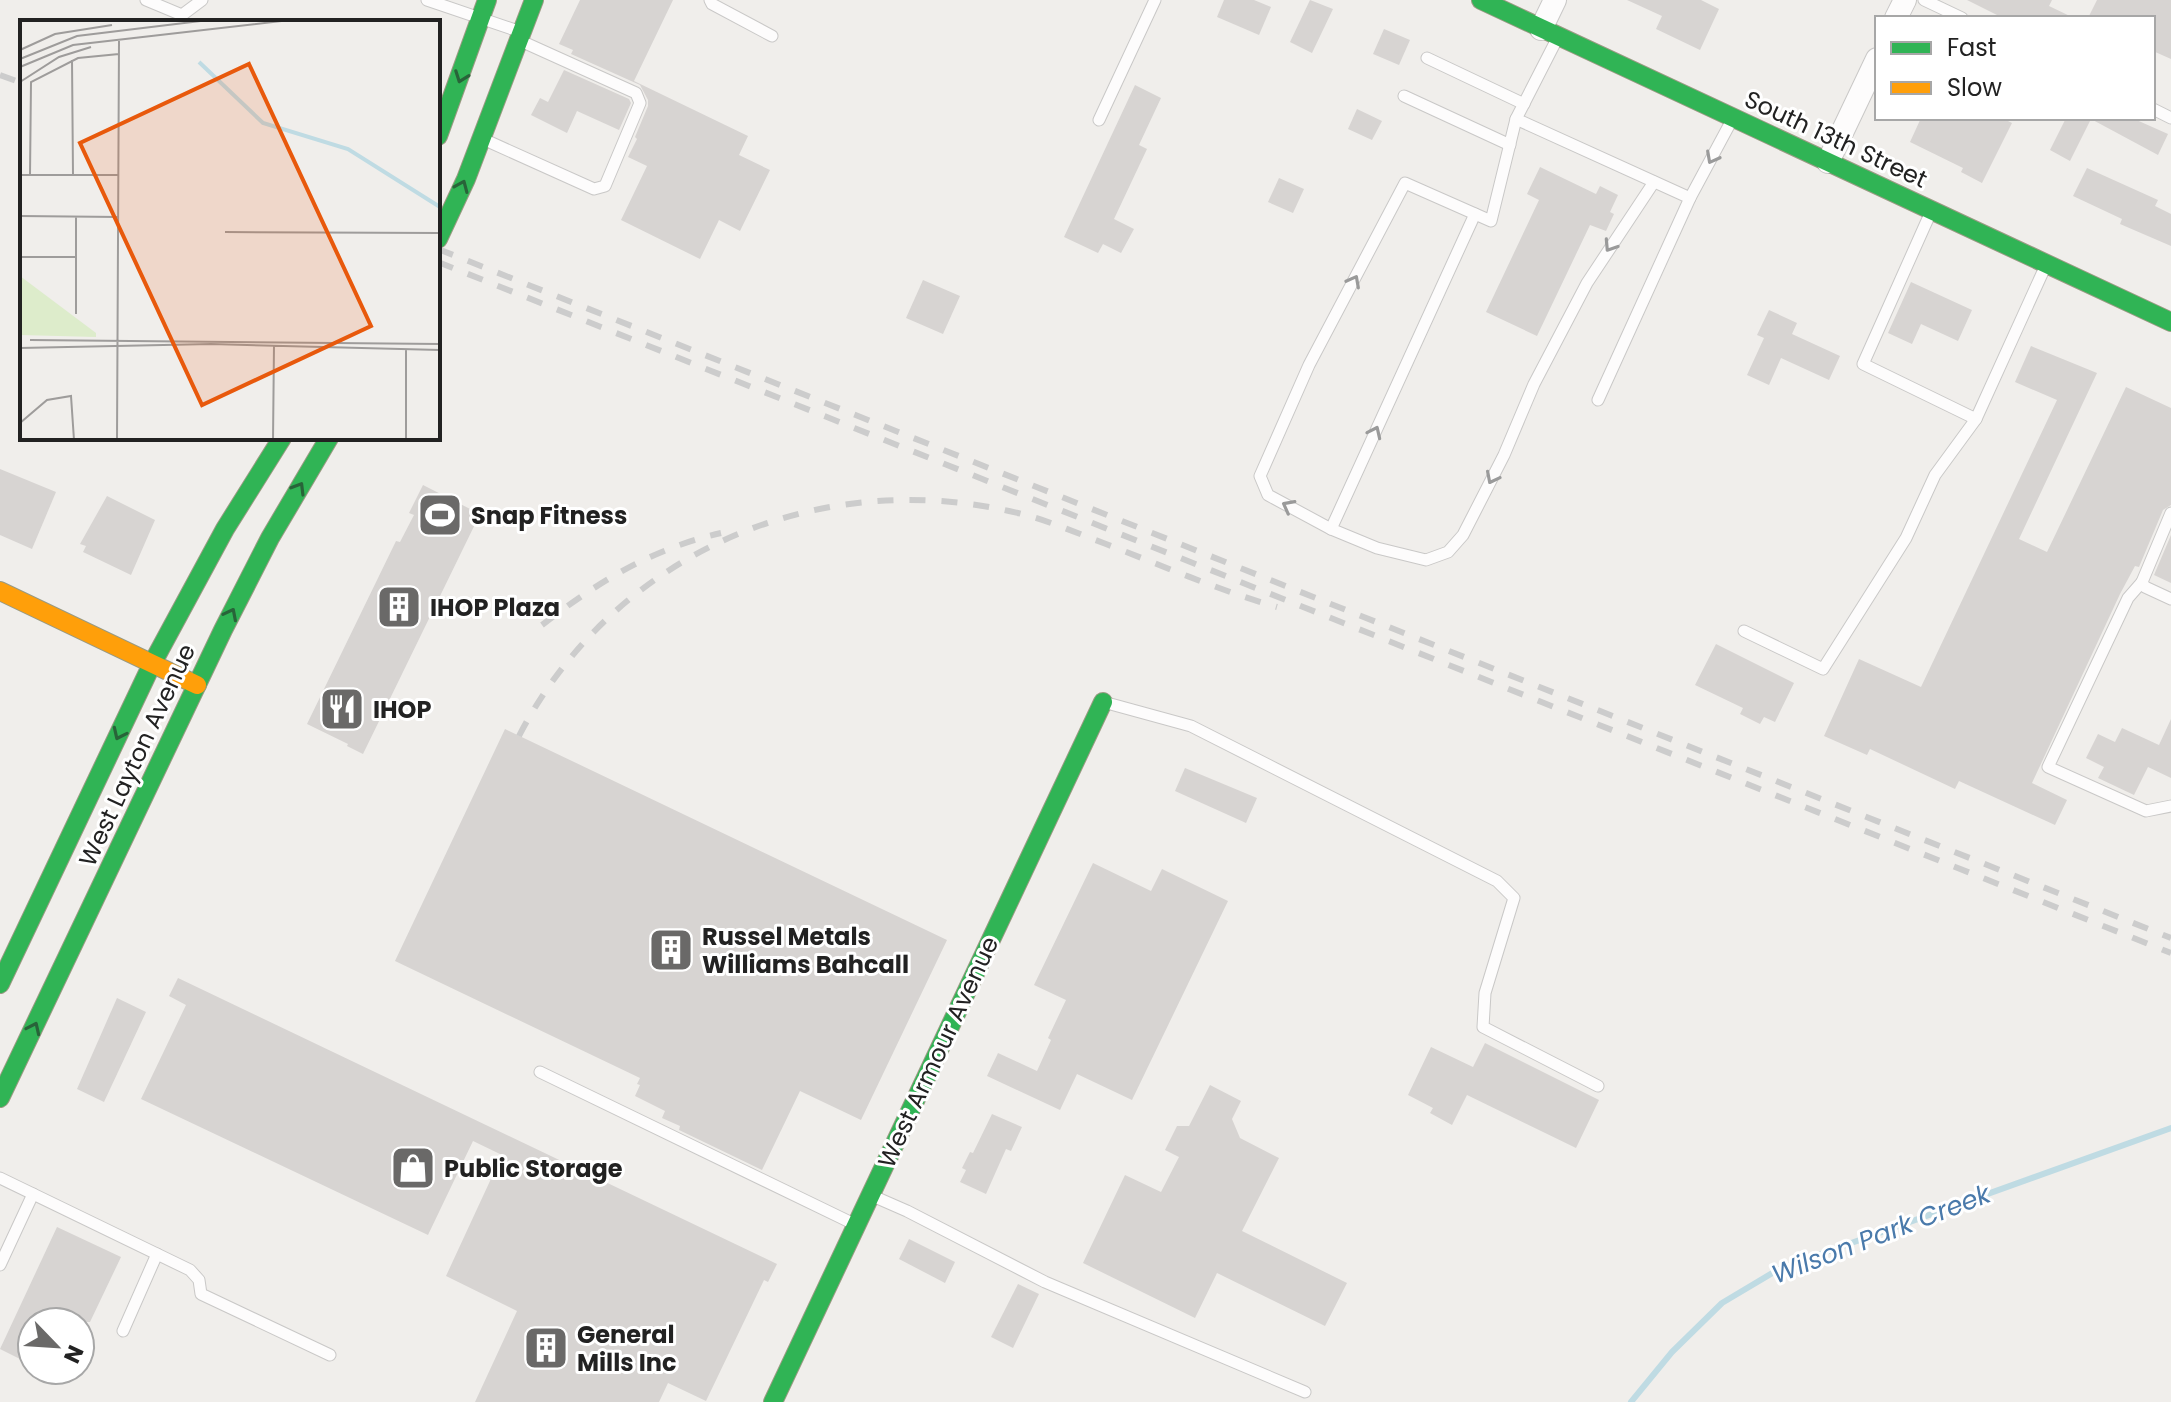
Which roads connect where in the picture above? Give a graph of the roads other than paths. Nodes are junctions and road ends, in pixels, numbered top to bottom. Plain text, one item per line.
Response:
1 (146, 0) edge
2 (202, 0) edge
3 (427, 0) edge
4 (534, 0) edge
5 (710, 0) edge
6 (1155, 0) edge
7 (1481, 0) edge
8 (1555, 0) edge
9 (1924, 0) edge
10 (484, 9) edge
11 (1958, 16) edge
12 (1550, 33) junction
13 (520, 36) junction
14 (772, 36) dead end
15 (1427, 58) dead end
16 (1875, 63) edge
17 (1404, 96) dead end
18 (1524, 104) junction
19 (1733, 118) junction
20 (1516, 119) junction
21 (1099, 120) dead end
22 (440, 130) edge
23 (481, 139) junction
24 (1510, 145) junction
25 (1828, 162) junction
26 (1654, 182) junction
27 (1690, 198) junction
28 (1931, 210) junction
29 (1475, 214) junction
30 (440, 234) edge
31 (2046, 264) junction
32 (2171, 322) edge
33 (1598, 400) dead end
34 (1976, 419) junction
35 (281, 440) edge
36 (328, 440) edge
37 (2171, 513) edge
38 (1331, 529) junction
39 (2142, 582) junction
40 (0, 591) edge
41 (2171, 599) edge
42 (1744, 631) dead end
43 (152, 664) junction
44 (197, 685) junction
45 (1103, 702) joint
46 (2171, 806) edge
47 (6, 958) edge
48 (0, 984) edge
49 (540, 1072) dead end
50 (1598, 1086) dead end
51 (0, 1098) edge
52 (0, 1178) edge
53 (33, 1194) junction
54 (871, 1195) junction
55 (857, 1225) junction
56 (157, 1254) junction
57 (0, 1265) edge
58 (123, 1331) dead end
59 (330, 1355) dead end
60 (1305, 1392) dead end
61 (773, 1402) edge

1 - 2 lane
3 - 10 lane
4 - 13 street
5 - 14 lane
6 - 21 lane
7 - 12 street, South 13th Street
8 - 12 street
9 - 11 lane
10 - 13 lane
10 -> 22 street
12 - 18 lane
12 - 19 street, South 13th Street
13 - 23 street
13 - 23 lane
15 - 18 lane
16 - 25 street
17 - 24 lane
18 - 20 lane
19 - 25 street, South 13th Street
19 -> 27 lane
20 - 24 lane
20 - 26 lane
30 -> 23 street
24 - 29 lane
25 - 28 street, South 13th Street
26 - 27 lane
26 -> 38 lane
27 - 33 lane
28 - 31 street, South 13th Street
28 - 34 lane
38 -> 29 lane
38 -> 29 lane
31 - 32 street, South 13th Street
31 - 34 lane
34 - 42 lane
35 - 43 street, West Layton Avenue
44 -> 36 street, West Layton Avenue
37 - 39 lane
39 - 41 lane
39 - 46 lane
40 - 43 street
43 - 44 street
43 -> 47 street, West Layton Avenue
51 -> 44 street, West Layton Avenue
45 - 50 lane
45 - 54 street, West Armour Avenue
47 - 48 street, West Layton Avenue
49 - 55 lane
52 - 53 lane
53 - 56 lane
53 - 57 lane
54 - 55 street, West Armour Avenue
54 - 60 lane
55 - 61 street, West Armour Avenue
56 - 58 lane
56 - 59 lane

